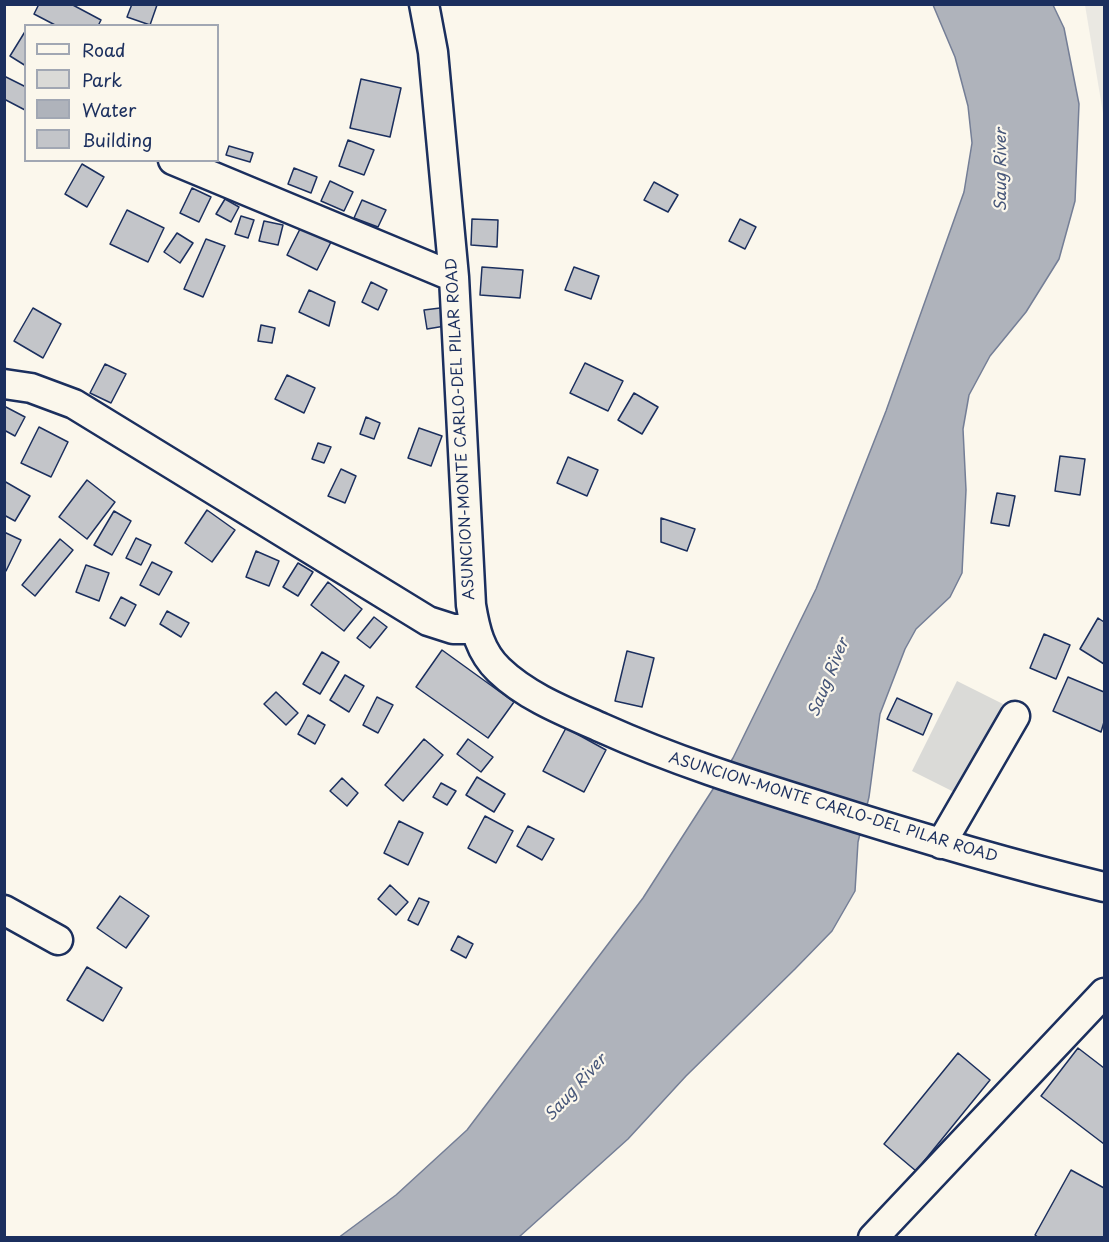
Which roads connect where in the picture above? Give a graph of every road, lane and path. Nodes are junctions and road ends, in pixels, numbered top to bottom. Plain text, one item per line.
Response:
1 (424, 4) edge
2 (178, 162) edge
3 (454, 277) junction
4 (4, 384) edge
5 (476, 629) junction
6 (1016, 716) dead end
7 (941, 844) junction
8 (1104, 887) edge
9 (4, 910) edge
10 (58, 940) dead end
11 (1104, 993) edge
12 (873, 1238) edge

1 - 3 street, ASUNCION-MONTE CARLO-DEL PILAR ROAD
2 - 3 street
3 - 5 street, ASUNCION-MONTE CARLO-DEL PILAR ROAD
4 - 5 street
5 - 7 street, ASUNCION-MONTE CARLO-DEL PILAR ROAD
6 - 7 street
7 - 8 street, ASUNCION-MONTE CARLO-DEL PILAR ROAD
9 - 10 street
11 - 12 street

